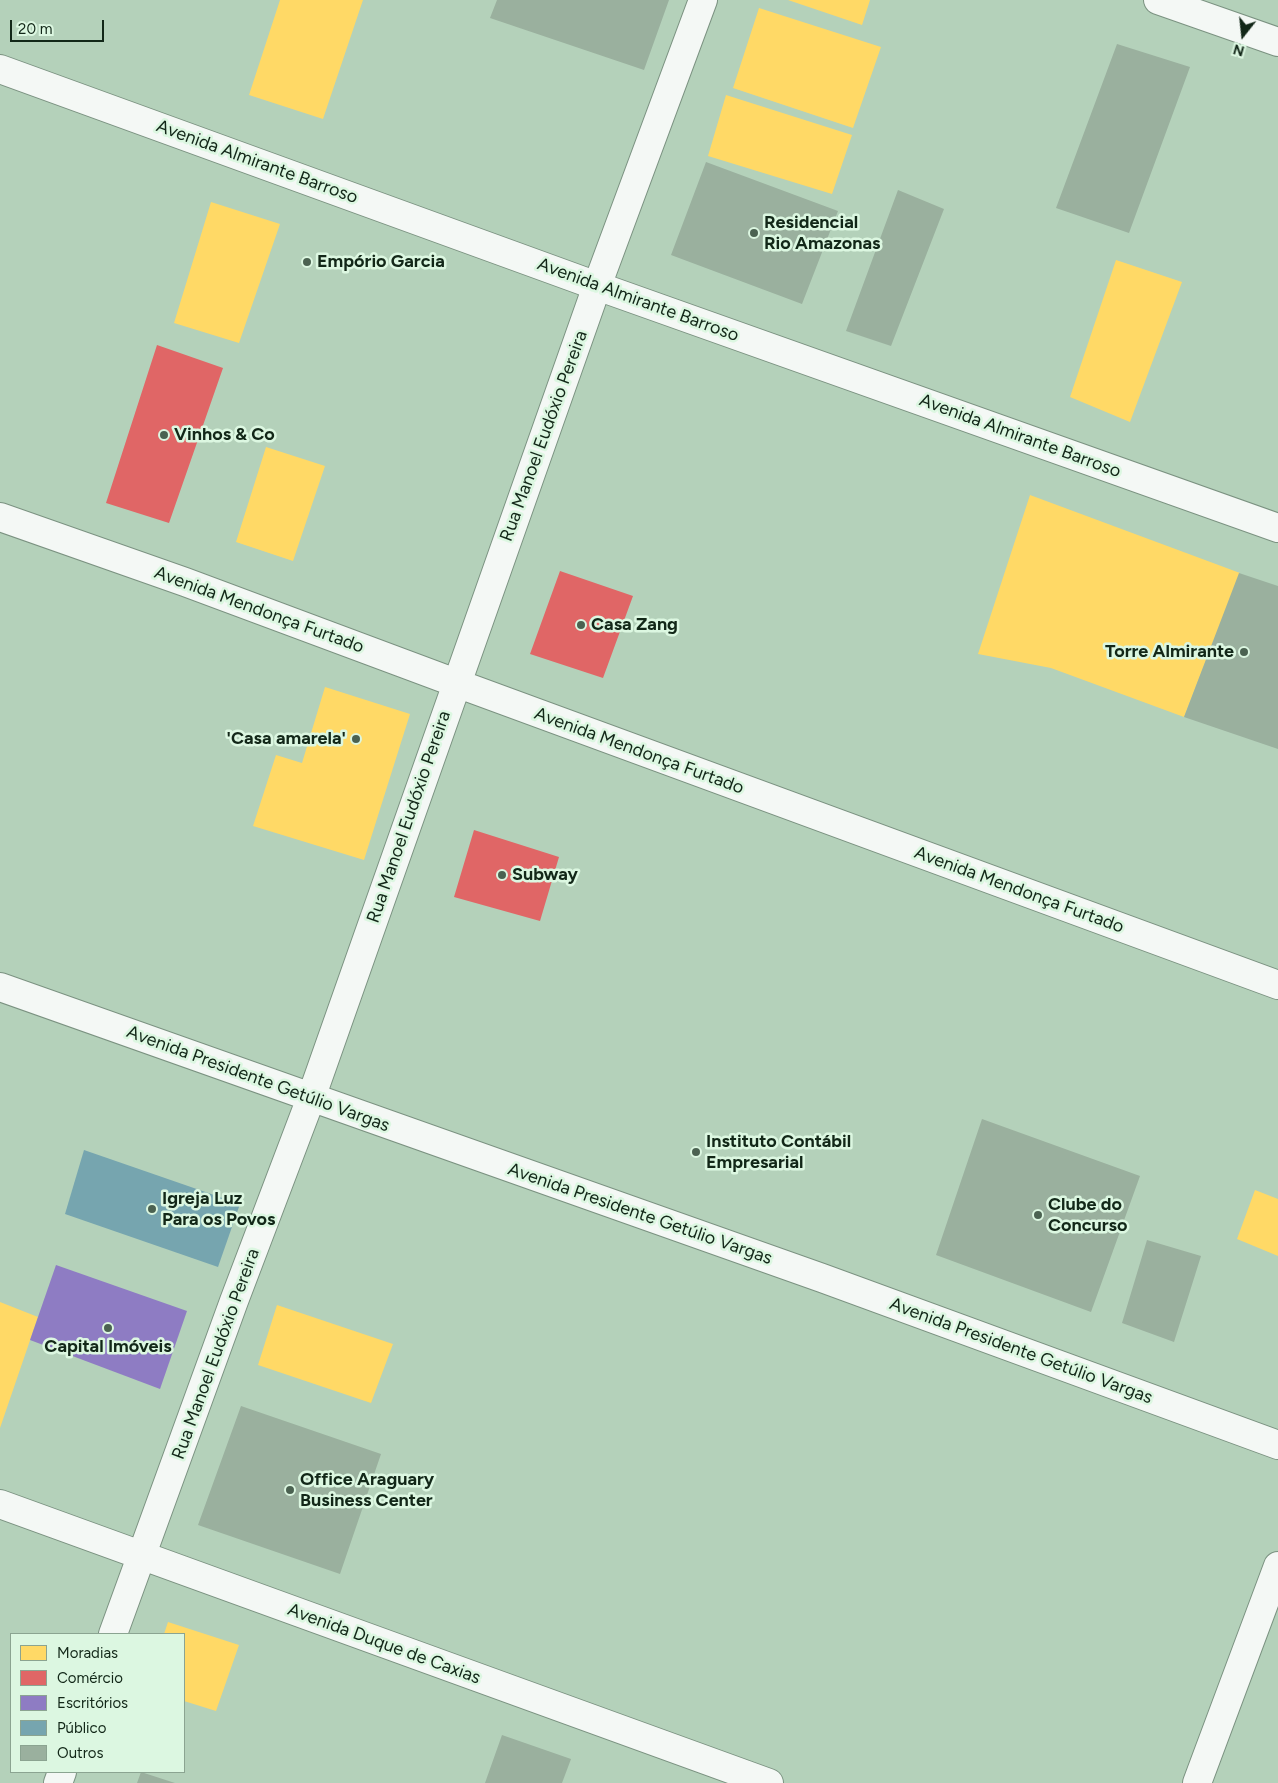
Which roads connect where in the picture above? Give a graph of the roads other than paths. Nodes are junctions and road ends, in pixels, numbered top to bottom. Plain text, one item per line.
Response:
1 (703, 0) edge
2 (1158, 0) edge
3 (1278, 42) edge
4 (0, 69) edge
5 (597, 286) junction
6 (0, 517) edge
7 (1278, 528) edge
8 (456, 683) junction
9 (1278, 985) edge
10 (0, 987) edge
11 (311, 1098) junction
12 (1278, 1445) edge
13 (0, 1504) edge
14 (143, 1556) junction
15 (1278, 1566) edge
16 (113, 1633) edge
17 (769, 1783) edge
18 (1197, 1783) edge

1 - 5 street, Rua Manoel Eudóxio Pereira
2 - 3 street
4 - 5 street, Avenida Almirante Barroso
5 - 7 street, Avenida Almirante Barroso
5 - 8 street, Rua Manoel Eudóxio Pereira
6 - 8 street, Avenida Mendonça Furtado
8 - 9 street, Avenida Mendonça Furtado
8 - 11 street, Rua Manoel Eudóxio Pereira
10 - 11 street, Avenida Presidente Getúlio Vargas
11 - 12 street, Avenida Presidente Getúlio Vargas
11 - 14 street, Rua Manoel Eudóxio Pereira
13 - 14 street, Avenida Duque de Caxias
14 - 16 street, Rua Manoel Eudóxio Pereira
14 - 17 street, Avenida Duque de Caxias
15 - 18 street

